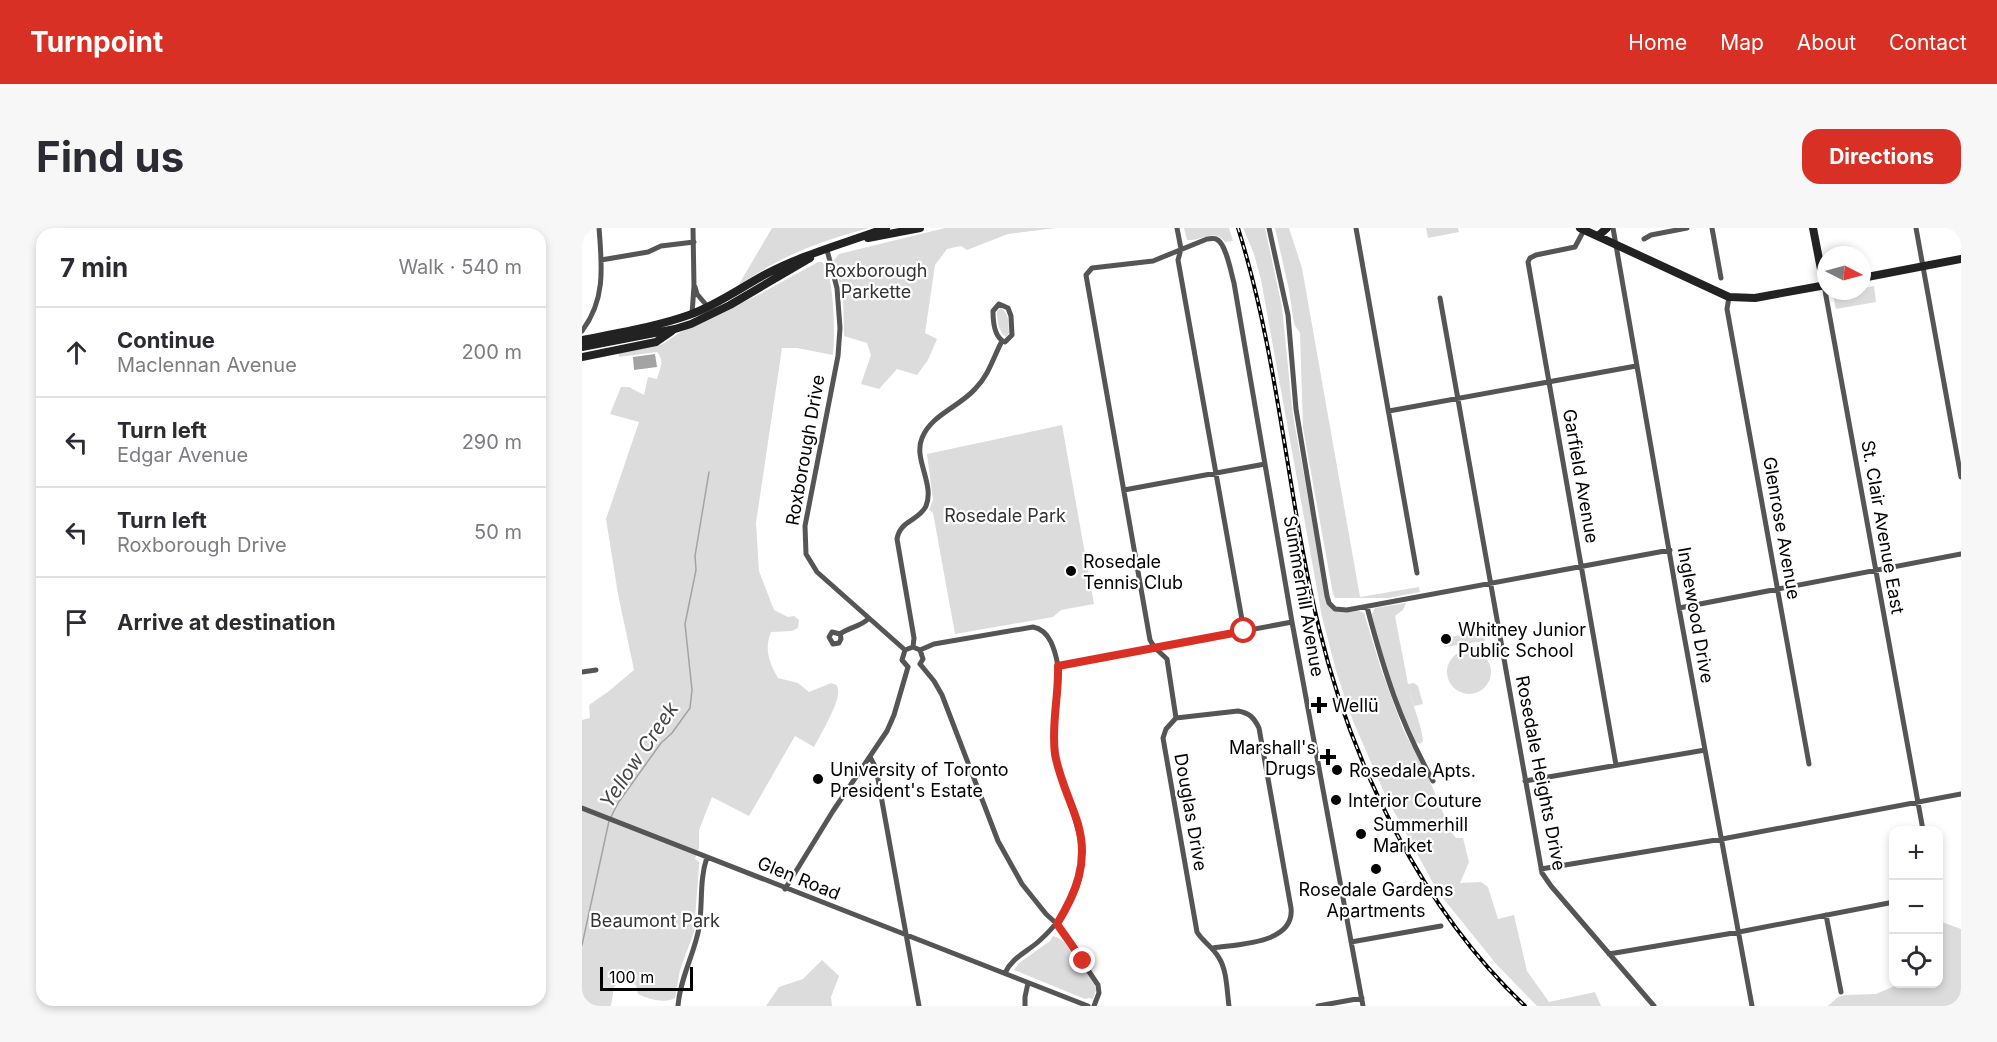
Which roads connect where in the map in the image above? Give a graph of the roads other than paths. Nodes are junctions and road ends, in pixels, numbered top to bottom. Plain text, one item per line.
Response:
1 (599, 228) edge
2 (693, 228) edge
3 (886, 228) edge
4 (920, 228) edge
5 (1177, 228) edge
6 (1269, 228) edge
7 (1356, 228) edge
8 (1607, 228) edge
9 (1613, 228) edge
10 (1687, 228) edge
11 (1712, 228) edge
12 (1813, 228) edge
13 (1916, 228) edge
14 (1582, 229) edge
15 (1598, 236) junction
16 (1644, 239) dead end
17 (694, 242) junction
18 (848, 242) junction
19 (1617, 246) junction
20 (1817, 247) edge
21 (1181, 249) junction
22 (824, 251) junction
23 (1961, 259) edge
24 (601, 260) junction
25 (1923, 266) junction
26 (1871, 276) edge
27 (1721, 278) dead end
28 (694, 286) junction
29 (1817, 286) edge
30 (1440, 297) dead end
31 (1729, 297) junction
32 (1828, 300) edge
33 (708, 307) junction
34 (692, 314) junction
35 (675, 329) junction
36 (582, 331) edge
37 (582, 340) edge
38 (1002, 341) junction
39 (582, 347) edge
40 (582, 357) edge
41 (1636, 366) junction
42 (1549, 381) junction
43 (1456, 399) junction
44 (1389, 411) junction
45 (1265, 464) junction
46 (1216, 473) junction
47 (1961, 477) edge
48 (1124, 490) junction
49 (1670, 550) junction
50 (1961, 554) edge
51 (1581, 566) junction
52 (1876, 570) junction
53 (1417, 573) dead end
54 (1489, 583) junction
55 (1778, 589) junction
56 (1366, 607) junction
57 (1679, 608) junction
58 (868, 619) junction
59 (1292, 622) junction
60 (1244, 631) junction
61 (840, 634) dead end
62 (1155, 648) junction
63 (916, 649) junction
64 (905, 650) junction
65 (920, 664) junction
66 (1058, 666) junction
67 (908, 667) junction
68 (596, 670) dead end
69 (582, 672) edge
70 (1176, 718) junction
71 (1705, 750) junction
72 (870, 758) junction
73 (1809, 764) dead end
74 (1616, 765) junction
75 (1433, 781) dead end
76 (1526, 781) junction
77 (1961, 794) edge
78 (1918, 802) junction
79 (582, 808) edge
80 (1922, 826) edge
81 (1722, 839) junction
82 (707, 857) junction
83 (1541, 869) junction
84 (785, 889) junction
85 (1889, 903) edge
86 (1826, 915) junction
87 (1057, 924) junction
88 (1441, 926) dead end
89 (1739, 932) junction
90 (907, 936) junction
91 (1351, 942) junction
92 (1213, 948) junction
93 (1609, 954) junction
94 (1005, 973) junction
95 (1028, 983) junction
96 (1840, 992) dead end
97 (1362, 998) junction
98 (678, 1006) edge
99 (919, 1006) edge
100 (1025, 1006) edge
101 (1088, 1006) edge
102 (1094, 1006) edge
103 (1230, 1006) edge
104 (1318, 1006) edge
105 (1363, 1006) edge
106 (1654, 1006) edge
107 (1752, 1006) edge

1 - 24 street
2 - 17 street
3 - 18 main road
4 - 18 main road
5 - 21 street
6 - 56 street
7 - 44 street
8 - 15 main road
9 - 19 street, Inglewood Drive
10 - 16 street
11 - 27 street
12 - 20 main road, St. Clair Avenue East
13 - 25 street
14 - 15 main road
14 - 42 street, Garfield Avenue
15 - 19 main road
17 - 24 street
17 - 28 street
18 - 22 main road
19 - 31 main road
19 - 41 street, Inglewood Drive
21 - 45 street, Summerhill Avenue
21 - 46 street
21 - 48 street
22 - 33 main road
22 - 35 main road
22 - 58 street, Roxborough Drive
23 - 25 main road
24 - 36 street
25 - 26 main road
25 - 47 street
28 - 33 street
28 - 34 street
29 - 31 main road
30 - 43 street, Rosedale Heights Drive
31 - 55 street, Glenrose Avenue
32 - 52 street, St. Clair Avenue East
33 - 34 main road
34 - 37 main road
35 - 39 main road
35 - 40 main road
38 - 38 street
38 - 63 street
41 - 42 street
41 - 49 street, Inglewood Drive
42 - 43 street
42 - 51 street, Garfield Avenue
43 - 44 street
43 - 54 street, Rosedale Heights Drive
44 - 53 street
45 - 46 street
45 - 59 street, Summerhill Avenue
46 - 48 street
46 - 60 street
48 - 62 street
49 - 51 street
49 - 57 street, Inglewood Drive
50 - 52 street
51 - 54 street
51 - 74 street, Garfield Avenue
52 - 55 street
52 - 78 street, St. Clair Avenue East
54 - 56 street
54 - 76 street, Rosedale Heights Drive
55 - 57 street
55 - 73 street, Glenrose Avenue
56 - 75 street
57 - 71 street, Inglewood Drive
58 - 61 street
58 - 64 street, Roxborough Drive
59 - 60 street
59 - 91 street, Summerhill Avenue
60 - 62 street
62 - 66 street
62 - 70 street
63 - 64 street
63 - 65 street
63 - 66 street
64 - 67 street
65 - 67 street
65 - 87 street
66 - 87 street
67 - 72 street
68 - 69 street
70 - 92 street, Douglas Drive
70 - 92 street
71 - 74 street
71 - 81 street, Inglewood Drive
72 - 84 street
72 - 90 street
74 - 76 street
76 - 83 street, Rosedale Heights Drive
77 - 78 street
78 - 80 street, St. Clair Avenue East
78 - 81 street
79 - 82 street, Glen Road
81 - 83 street
81 - 89 street, Inglewood Drive
82 - 84 street, Glen Road
82 - 98 street
83 - 93 street, Rosedale Heights Drive
84 - 90 street, Glen Road
85 - 86 street
86 - 89 street
86 - 96 street
87 - 94 street
87 - 102 street
88 - 91 street
89 - 93 street
89 - 107 street, Inglewood Drive
90 - 94 street, Glen Road
90 - 99 street
91 - 97 street, Summerhill Avenue
92 - 103 street, Douglas Drive
93 - 106 street, Rosedale Heights Drive
94 - 95 street, Glen Road
95 - 100 street
95 - 101 street, Glen Road
97 - 104 street
97 - 105 street

